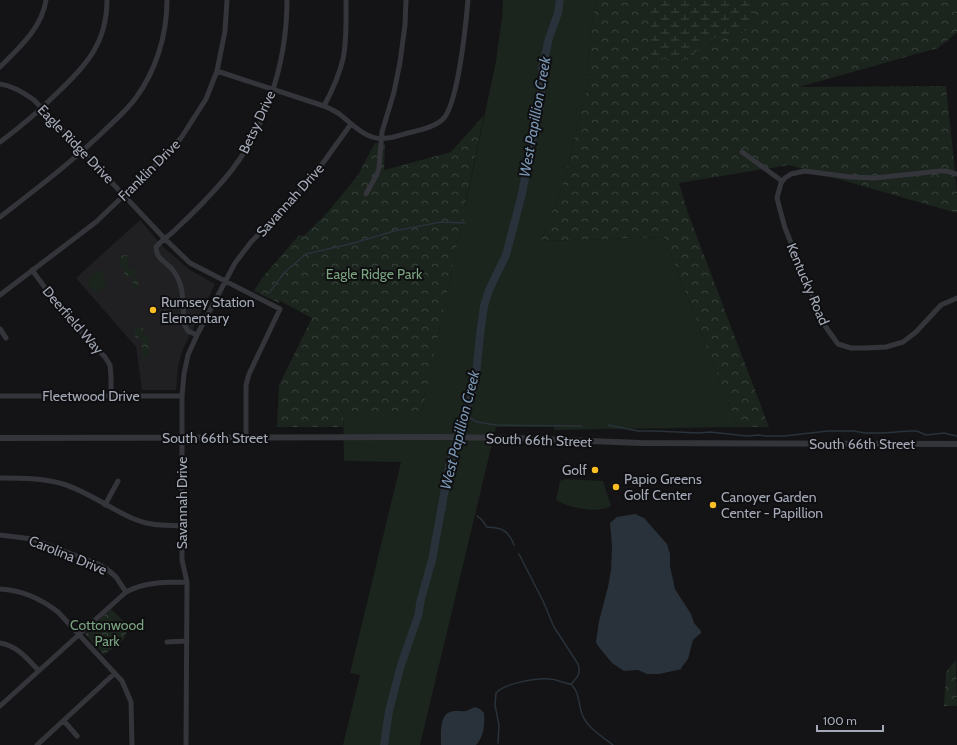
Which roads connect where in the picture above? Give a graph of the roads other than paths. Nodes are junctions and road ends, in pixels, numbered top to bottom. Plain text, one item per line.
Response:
1 (46, 0) edge
2 (107, 0) edge
3 (167, 0) edge
4 (227, 0) edge
5 (287, 0) edge
6 (346, 0) edge
7 (406, 0) edge
8 (468, 0) edge
9 (0, 66) edge
10 (217, 71) junction
11 (0, 84) edge
12 (273, 90) junction
13 (324, 106) junction
14 (42, 108) junction
15 (351, 124) junction
16 (380, 138) junction
17 (0, 142) edge
18 (82, 152) junction
19 (742, 152) dead end
20 (957, 174) edge
21 (782, 181) junction
22 (366, 194) dead end
23 (124, 195) junction
24 (0, 217) edge
25 (165, 239) junction
26 (32, 270) junction
27 (225, 282) junction
28 (0, 295) edge
29 (957, 298) edge
30 (0, 329) edge
31 (197, 335) junction
32 (6, 338) dead end
33 (0, 396) edge
34 (111, 396) junction
35 (182, 396) junction
36 (246, 437) junction
37 (0, 438) edge
38 (182, 438) junction
39 (957, 444) edge
40 (0, 478) edge
41 (118, 481) dead end
42 (105, 505) junction
43 (182, 526) junction
44 (0, 535) edge
45 (187, 582) junction
46 (0, 589) edge
47 (126, 592) junction
48 (79, 634) junction
49 (187, 641) junction
50 (167, 642) dead end
51 (0, 643) edge
52 (38, 670) junction
53 (115, 673) junction
54 (0, 706) edge
55 (64, 721) junction
56 (77, 736) dead end
57 (37, 745) edge
58 (132, 745) edge
59 (186, 745) edge

1 - 9 street
2 - 14 street
3 - 18 street
4 - 10 street, Franklin Drive
5 - 12 street, Betsy Drive
6 - 13 street
7 - 16 street
8 - 16 street
10 - 12 street
10 - 23 street, Franklin Drive
11 - 14 street, Eagle Ridge Drive
12 - 13 street
12 - 25 street, Betsy Drive
13 - 15 street
14 - 17 street
14 - 18 street, Eagle Ridge Drive
15 - 16 street
15 - 27 street, Savannah Drive
16 - 22 street
18 - 23 street, Eagle Ridge Drive
18 - 24 street
19 - 21 street
20 - 21 street
21 - 29 street, Kentucky Road
23 - 25 street, Eagle Ridge Drive
23 - 26 street, Franklin Drive
25 - 27 street, Eagle Ridge Drive
25 - 31 street, Betsy Drive
26 - 28 street, Franklin Drive
26 - 34 street, Deerfield Way
27 - 31 street, Savannah Drive
27 - 36 street, Eagle Ridge Drive
30 - 32 street
31 - 35 street, Savannah Drive
33 - 34 street, Fleetwood Drive
34 - 35 street, Fleetwood Drive
35 - 38 street, Savannah Drive
36 - 38 street, South 66th Street
36 - 39 street, South 66th Street
37 - 38 street, South 66th Street
38 - 43 street, Savannah Drive
40 - 42 street
41 - 42 street
42 - 43 street
43 - 45 street, Savannah Drive
44 - 47 street, Carolina Drive
45 - 47 street
45 - 49 street, Savannah Drive
46 - 48 street
47 - 48 street
48 - 52 street
48 - 53 street
49 - 50 street
49 - 59 street, Savannah Drive
51 - 52 street
52 - 54 street
53 - 55 street
53 - 58 street
55 - 56 street
55 - 57 street

